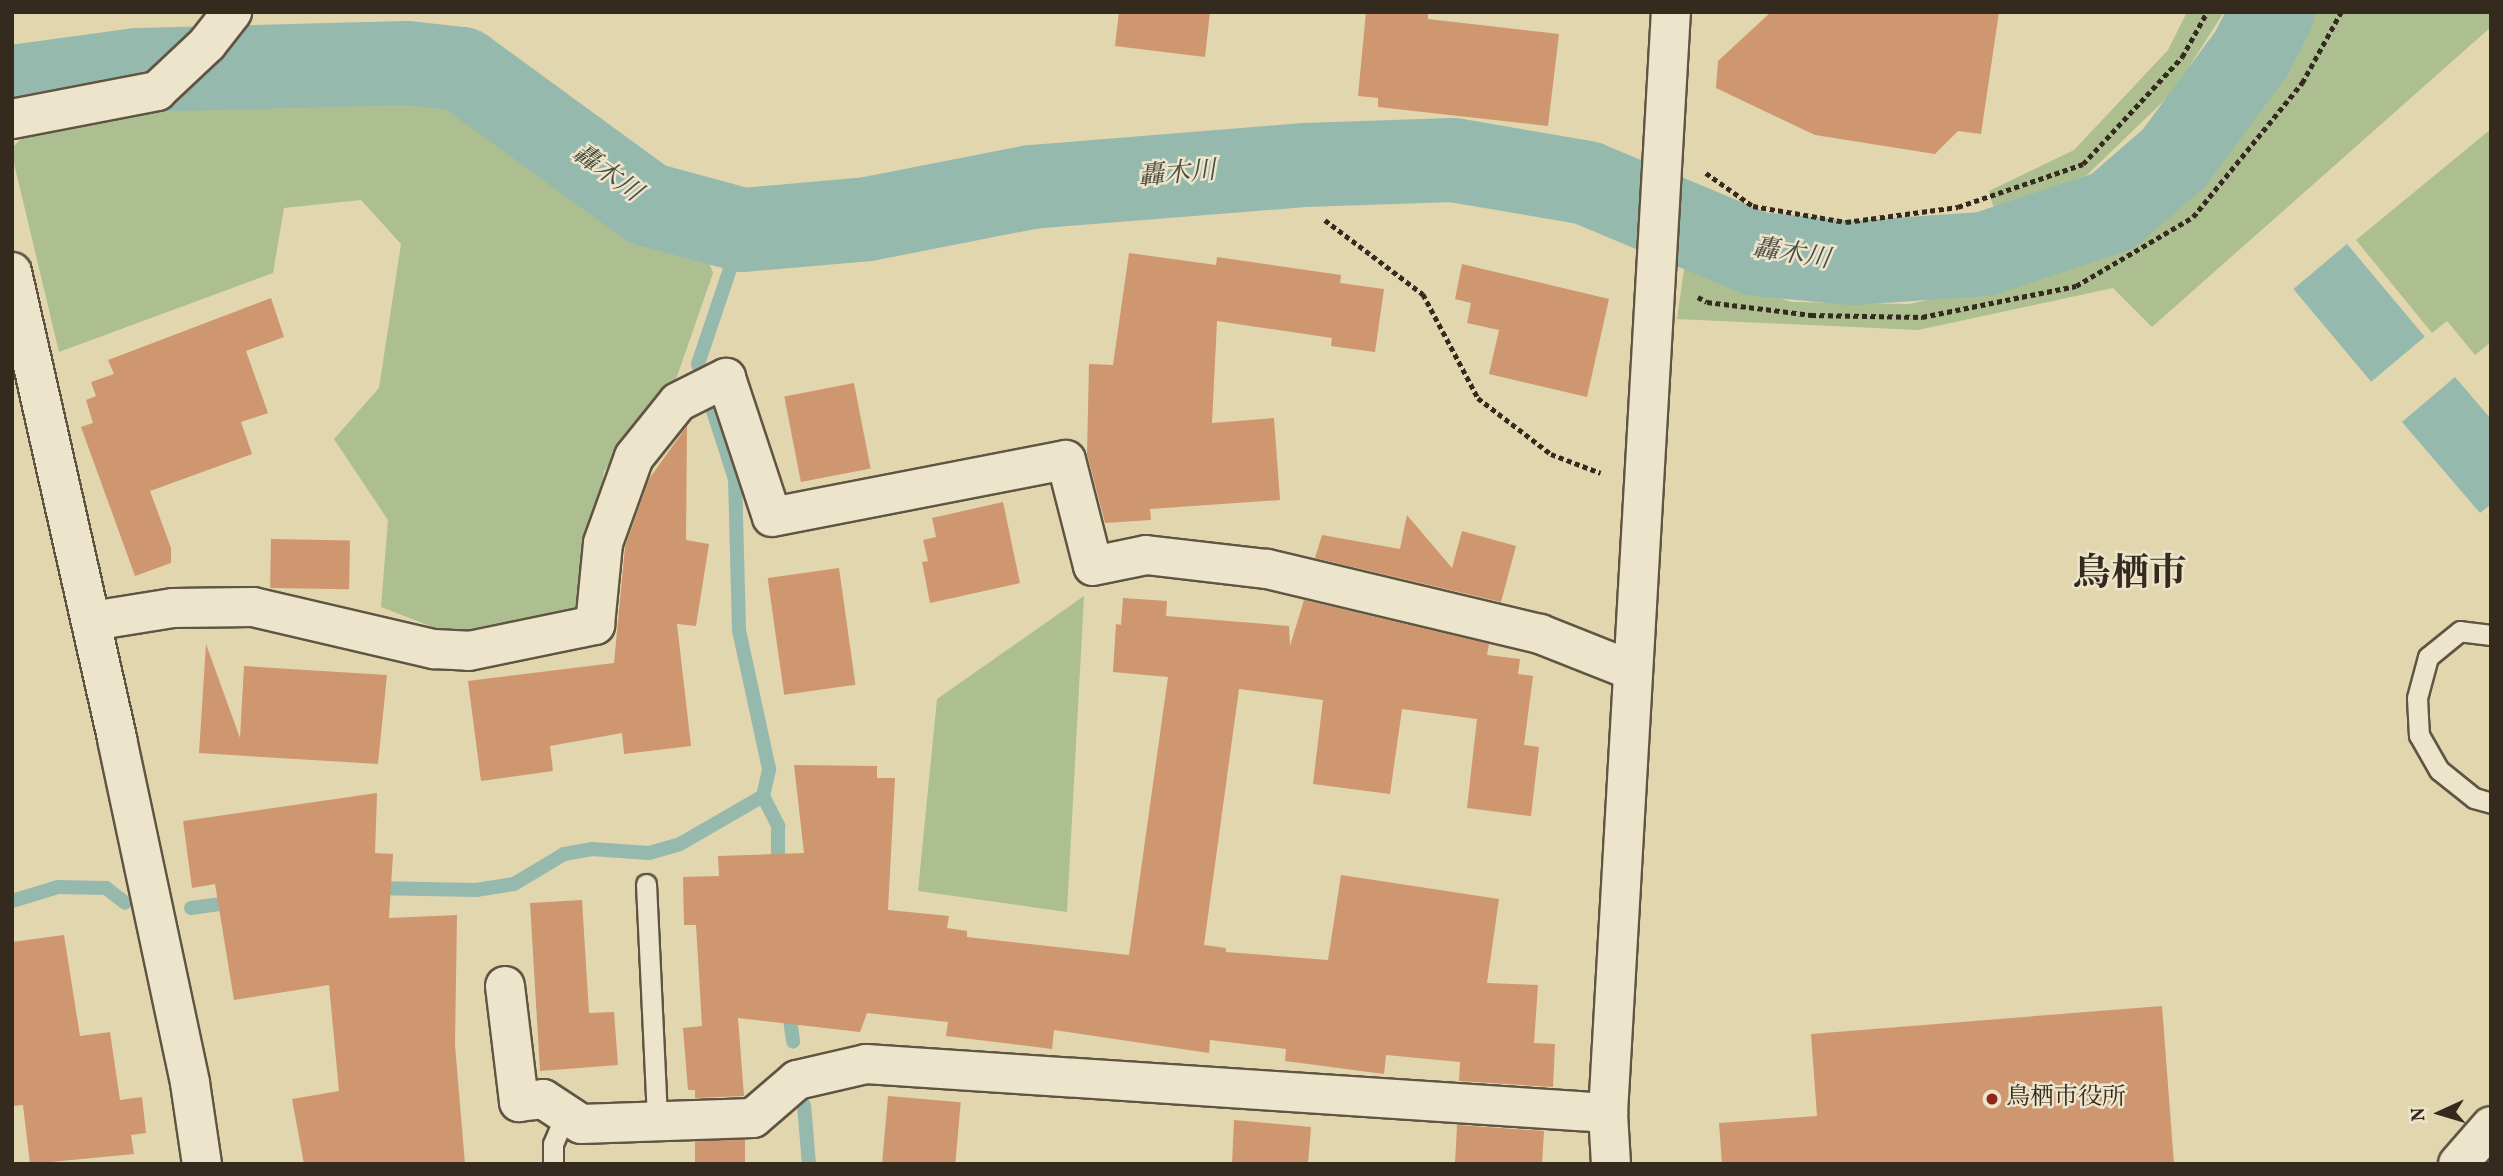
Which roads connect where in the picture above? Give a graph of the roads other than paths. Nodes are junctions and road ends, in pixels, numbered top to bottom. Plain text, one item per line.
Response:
1 (232, 12) edge
2 (1671, 12) edge
3 (12, 119) edge
4 (12, 272) edge
5 (92, 621) junction
6 (2491, 635) edge
7 (1631, 670) junction
8 (2491, 803) edge
9 (646, 884) dead end
10 (505, 986) dead end
11 (1608, 1113) junction
12 (566, 1114) junction
13 (657, 1121) junction
14 (2491, 1126) edge
15 (202, 1164) edge
16 (553, 1164) edge
17 (1611, 1164) edge
18 (2458, 1164) edge

1 - 3 street
2 - 7 street
4 - 5 street
5 - 7 street
5 - 15 street
6 - 8 lane
7 - 11 street
9 - 13 lane
10 - 12 street
11 - 13 street
11 - 17 street
12 - 13 street
12 - 16 lane
14 - 18 street

